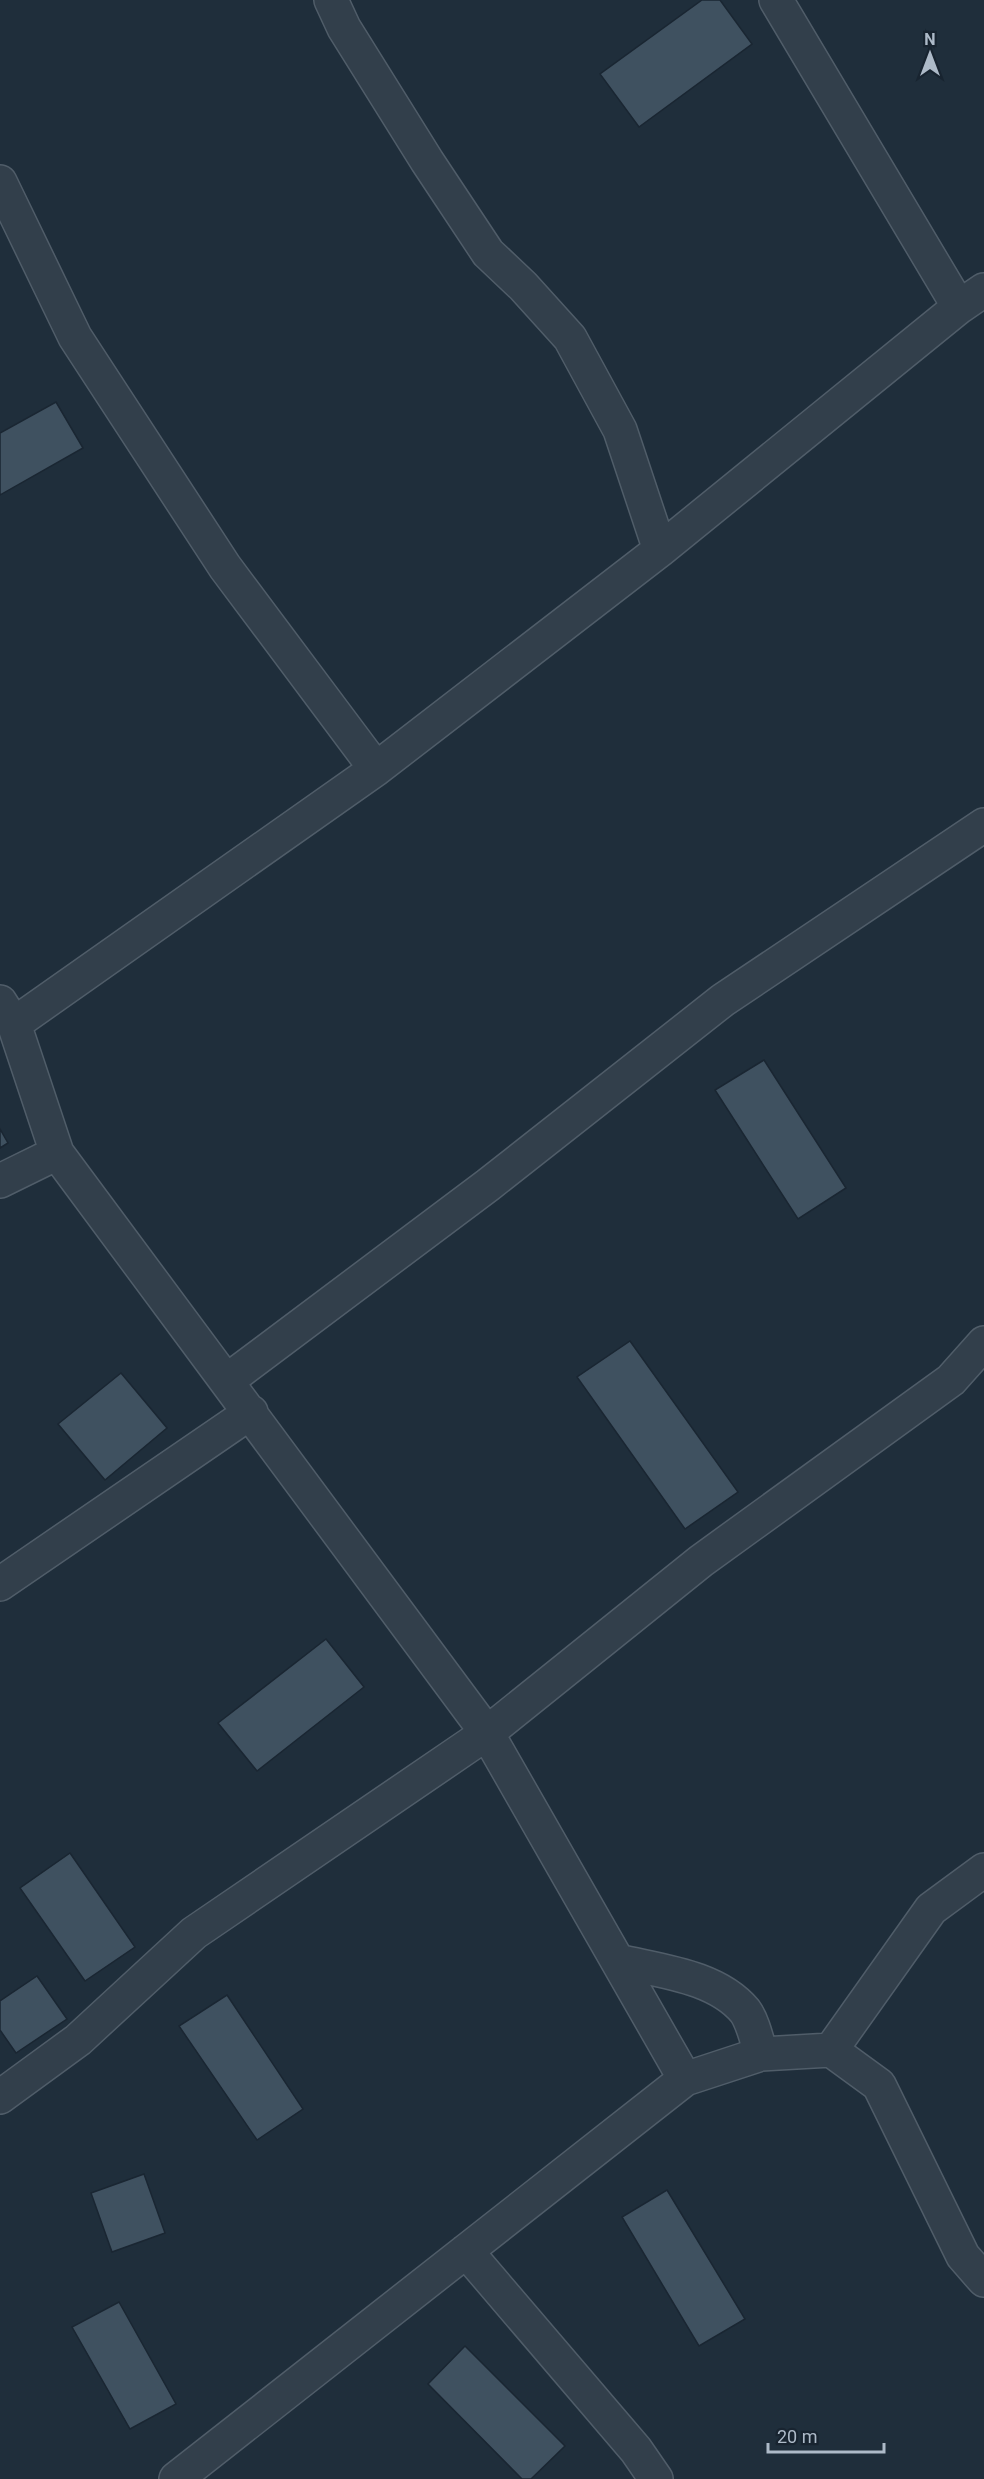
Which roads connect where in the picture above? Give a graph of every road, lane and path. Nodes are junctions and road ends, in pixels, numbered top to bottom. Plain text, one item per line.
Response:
1 (331, 0) edge
2 (776, 0) edge
3 (0, 182) edge
4 (971, 298) edge
5 (660, 550) junction
6 (376, 769) junction
7 (984, 825) edge
8 (7, 1013) edge
9 (57, 1153) junction
10 (0, 1181) edge
11 (984, 1343) edge
12 (228, 1380) junction
13 (251, 1412) junction
14 (0, 1584) edge
15 (487, 1733) junction
16 (984, 1870) edge
17 (618, 1961) junction
18 (831, 2050) junction
19 (761, 2054) junction
20 (685, 2079) junction
21 (0, 2097) edge
22 (466, 2251) junction
23 (984, 2280) edge
24 (176, 2479) edge
25 (656, 2479) edge

1 - 5 street
2 - 4 street
3 - 6 street
4 - 5 street
5 - 6 street
6 - 8 street
7 - 12 street
8 - 9 street
9 - 10 street
9 - 12 street
11 - 15 street
12 - 13 street
13 - 14 street
13 - 15 street
15 - 17 street
15 - 21 street
16 - 18 street
17 - 19 street
17 - 20 street
18 - 19 street
18 - 23 street
19 - 20 street
20 - 22 street
22 - 24 street
22 - 25 street

